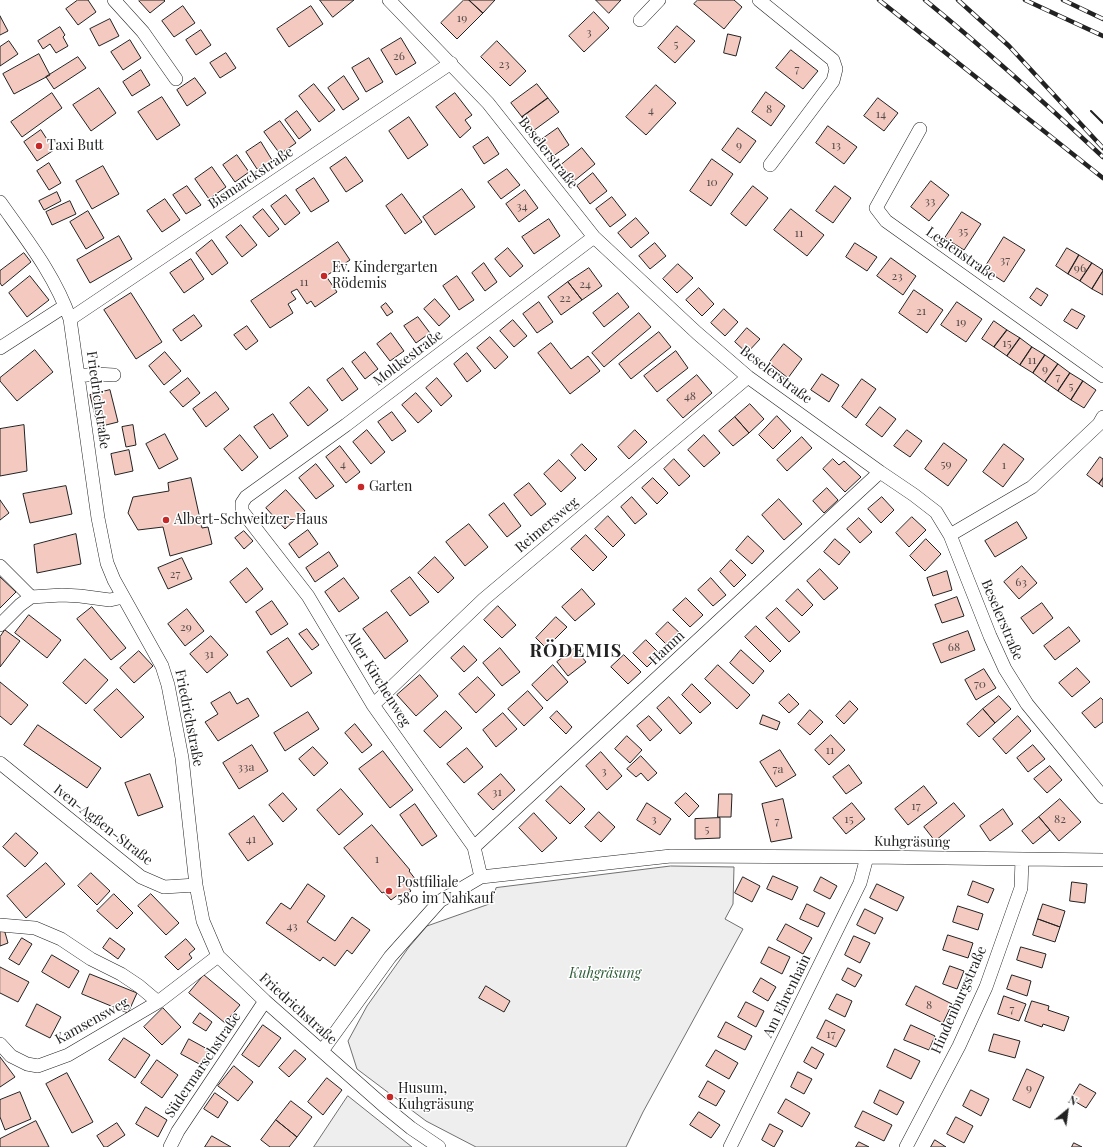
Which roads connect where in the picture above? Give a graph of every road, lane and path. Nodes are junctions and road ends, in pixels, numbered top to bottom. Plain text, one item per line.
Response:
1 (114, 0) edge
2 (389, 0) edge
3 (659, 0) edge
4 (759, 0) edge
5 (640, 20) dead end
6 (451, 63) junction
7 (176, 79) dead end
8 (920, 129) dead end
9 (770, 165) dead end
10 (0, 202) edge
11 (594, 237) junction
12 (65, 306) junction
13 (70, 319) junction
14 (0, 348) edge
15 (114, 375) dead end
16 (78, 376) junction
17 (748, 376) junction
18 (1103, 376) edge
19 (1102, 423) edge
20 (880, 472) junction
21 (242, 503) joint
22 (950, 535) junction
23 (0, 566) edge
24 (31, 597) junction
25 (123, 597) junction
26 (0, 625) edge
27 (373, 706) junction
28 (0, 763) edge
29 (1103, 797) edge
30 (474, 847) junction
31 (867, 857) junction
32 (1022, 859) junction
33 (1103, 860) edge
34 (480, 877) junction
35 (196, 885) junction
36 (0, 926) edge
37 (218, 956) junction
38 (264, 1001) junction
39 (158, 1002) junction
40 (0, 1044) edge
41 (322, 1052) junction
42 (170, 1147) edge
43 (439, 1147) edge
44 (730, 1147) edge
45 (906, 1147) edge

1 - 7 street
2 - 6 street, Beselerstraße
3 - 5 street
4 - 9 street
6 - 11 street, Beselerstraße
6 - 13 street, Bismarckstraße
8 - 18 street, Legienstraße
10 - 12 street, Friedrichstraße
11 - 17 street, Beselerstraße
11 - 21 street, Moltkestraße
12 - 13 street, Friedrichstraße
12 - 14 street
13 - 16 street, Friedrichstraße
15 - 16 street
16 - 25 street, Friedrichstraße
17 - 20 street, Beselerstraße
17 - 27 street, Reimersweg
19 - 22 street
20 - 22 street, Beselerstraße
20 - 30 street, Hamm
21 - 27 street, Alter Kirchenweg
22 - 29 street, Beselerstraße
23 - 24 street
24 - 25 street
24 - 26 street
25 - 35 street, Friedrichstraße
27 - 30 street, Alter Kirchenweg
28 - 35 street, Iven-Agßen-Straße
30 - 34 street, Alter Kirchenweg
31 - 32 street, Kuhgräsung
31 - 34 street, Kuhgräsung
31 - 44 street, Am Ehrenhain
32 - 33 street, Kuhgräsung
32 - 45 street, Hindenburgstraße
34 - 41 street, Kuhgräsung
35 - 37 street, Friedrichstraße
36 - 39 street, Kamsensweg
37 - 38 street, Friedrichstraße
37 - 39 street, Kamsensweg
38 - 41 street, Friedrichstraße
38 - 42 street, Südermarschstraße
39 - 40 street, Kamsensweg
41 - 43 street, Friedrichstraße

